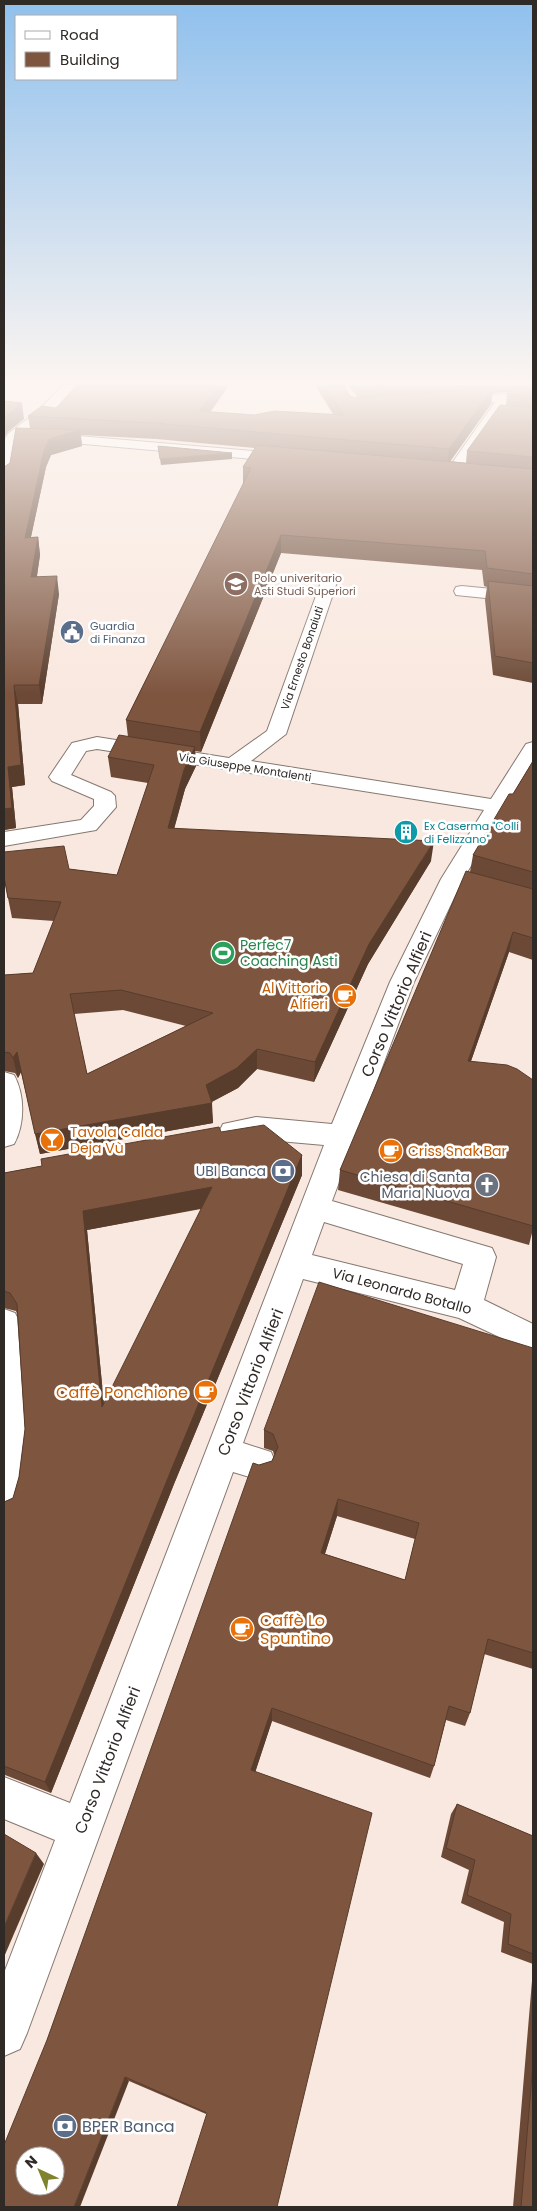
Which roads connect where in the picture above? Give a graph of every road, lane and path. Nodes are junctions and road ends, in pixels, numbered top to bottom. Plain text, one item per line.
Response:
1 (328, 582) dead end
2 (462, 591) dead end
3 (533, 598) edge
4 (533, 748) edge
5 (232, 765) junction
6 (526, 774) edge
7 (498, 806) junction
8 (4, 839) edge
9 (4, 1082) edge
10 (4, 1136) edge
11 (207, 1136) edge
12 (343, 1136) junction
13 (316, 1208) junction
14 (295, 1264) junction
15 (466, 1306) junction
16 (4, 1324) edge
17 (533, 1339) edge
18 (7, 1421) edge
19 (223, 1454) junction
20 (258, 1464) edge
21 (4, 1502) edge
22 (4, 1798) edge
23 (81, 1829) junction
24 (4, 2033) edge

1 - 5 street, Via Ernesto Bonaiuti
2 - 3 street
4 - 6 street, Corso Vittorio Alfieri
5 - 7 street, Via Giuseppe Montalenti
5 - 8 street, Via Giuseppe Montalenti
6 - 7 street, Corso Vittorio Alfieri
7 - 12 street, Corso Vittorio Alfieri
9 - 10 street
11 - 12 street
12 - 13 street, Corso Vittorio Alfieri
13 - 14 street, Corso Vittorio Alfieri
13 - 15 street
14 - 15 street, Via Leonardo Botallo
14 - 19 street, Corso Vittorio Alfieri
15 - 17 street, Via Leonardo Botallo
16 - 18 street
18 - 21 street
19 - 20 street
19 - 23 street, Corso Vittorio Alfieri
22 - 23 street
23 - 24 street, Corso Vittorio Alfieri

